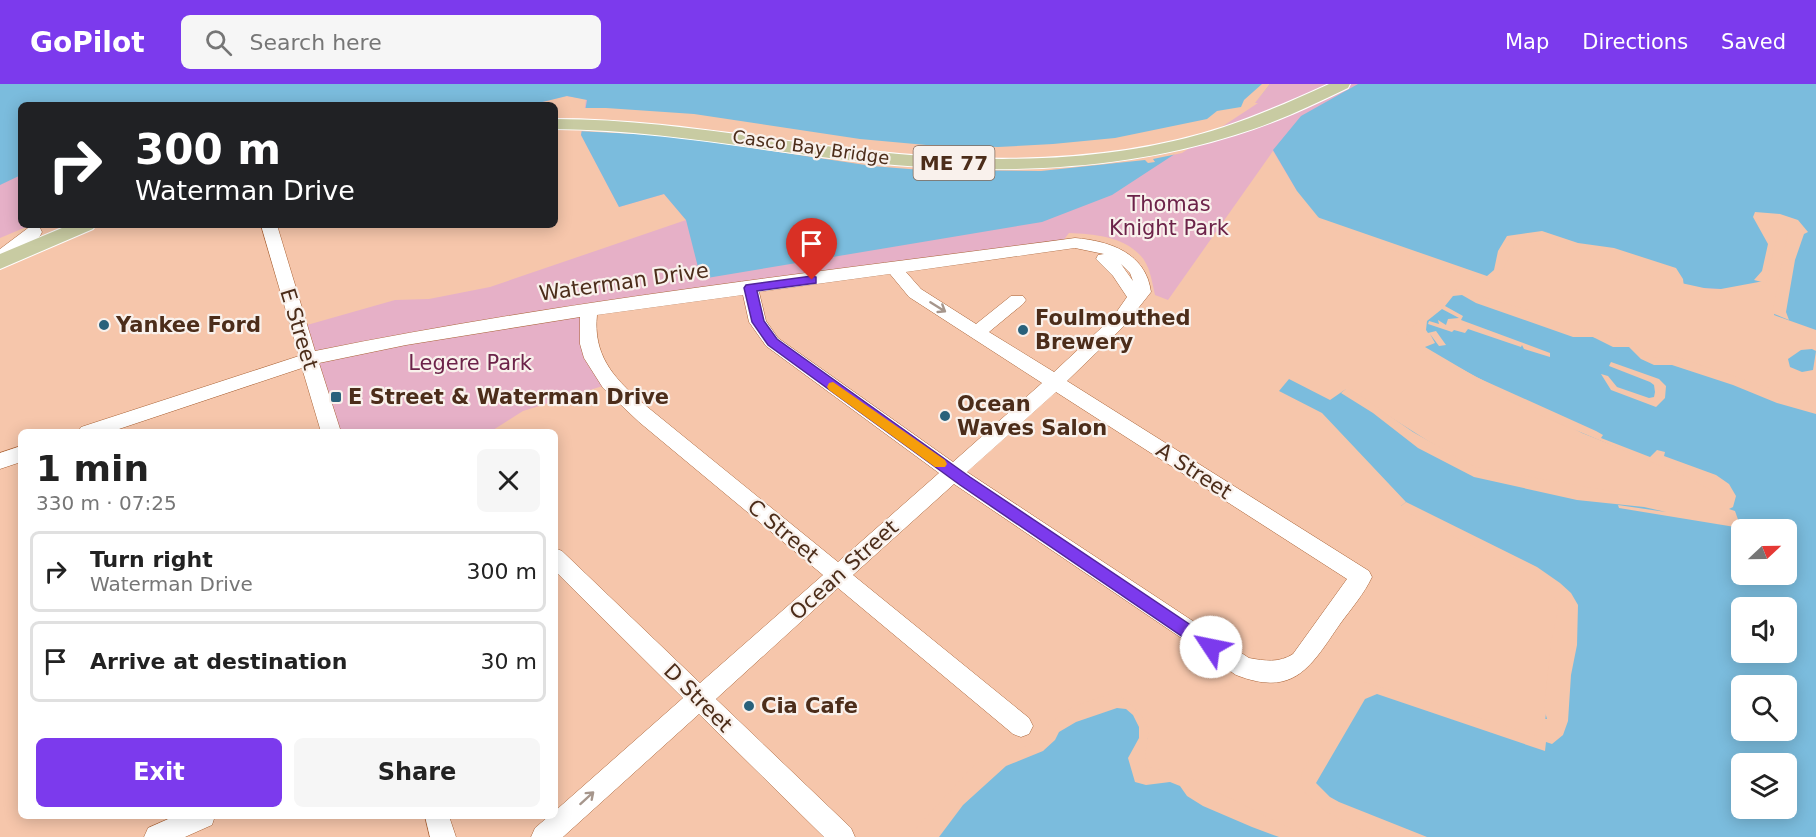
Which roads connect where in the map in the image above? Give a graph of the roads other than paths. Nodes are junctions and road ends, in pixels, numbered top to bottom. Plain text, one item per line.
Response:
1 (1313, 84) edge
2 (1342, 84) edge
3 (558, 113) edge
4 (558, 124) edge
5 (71, 228) edge
6 (270, 228) edge
7 (42, 234) edge
8 (0, 247) edge
9 (0, 260) edge
10 (895, 269) junction
11 (750, 288) junction
12 (1136, 297) joint
13 (1017, 300) dead end
14 (589, 310) junction
15 (977, 332) junction
16 (309, 358) junction
17 (1055, 382) junction
18 (97, 429) edge
19 (331, 429) edge
20 (18, 455) edge
21 (0, 461) edge
22 (952, 472) junction
23 (558, 560) edge
24 (839, 577) junction
25 (699, 699) junction
26 (1022, 726) dead end
27 (196, 819) edge
28 (438, 819) edge
29 (157, 837) edge
30 (443, 837) edge
31 (544, 837) edge
32 (842, 837) edge

1 - 3 main road, Casco Bay Bridge / ME 77
2 - 4 main road, Casco Bay Bridge / ME 77
5 - 7 main road
6 - 16 street, E Street
7 - 8 main road
7 - 9 main road
10 - 11 street, Waterman Drive
10 - 12 street, Waterman Drive
10 -> 15 street, A Street
11 - 14 street, Waterman Drive
11 - 22 street
12 - 17 street, Ocean Street
13 - 15 street
14 - 16 street, Waterman Drive
14 - 24 street, C Street
15 - 17 street, A Street
16 - 18 street, Waterman Drive
16 - 19 street, E Street
17 - 22 street, Ocean Street
17 - 22 street, A Street
20 - 21 street
22 - 24 street, Ocean Street
23 - 25 street, D Street
24 - 25 street, Ocean Street
24 - 26 street, C Street
31 -> 25 street, Ocean Street
25 - 32 street, D Street
27 - 29 street
28 - 30 street

